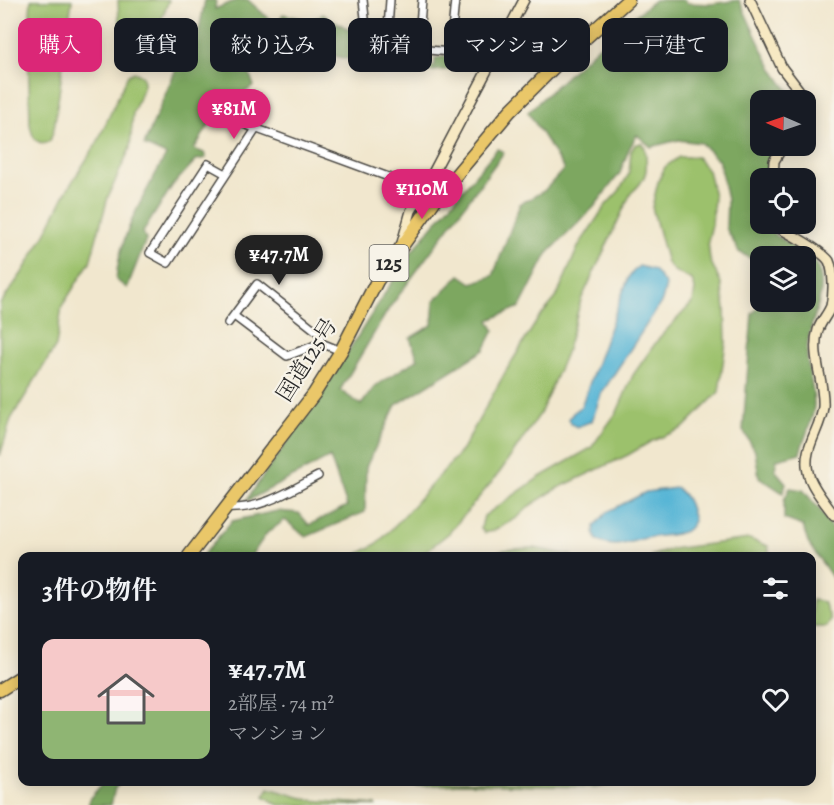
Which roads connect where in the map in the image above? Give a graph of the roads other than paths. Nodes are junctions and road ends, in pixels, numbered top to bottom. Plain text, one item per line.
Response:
1 (363, 0) edge
2 (390, 0) edge
3 (422, 0) edge
4 (455, 0) edge
5 (524, 0) edge
6 (628, 0) edge
7 (750, 0) edge
8 (365, 18) edge
9 (389, 18) edge
10 (421, 18) edge
11 (432, 50) edge
12 (799, 90) edge
13 (230, 119) dead end
14 (256, 129) junction
15 (226, 174) junction
16 (424, 190) junction
17 (435, 200) junction
18 (789, 234) edge
19 (402, 243) junction
20 (234, 316) junction
21 (228, 323) dead end
22 (321, 343) junction
23 (341, 351) junction
24 (318, 476) dead end
25 (227, 508) junction
26 (834, 515) edge
27 (192, 552) edge
28 (18, 679) edge
29 (0, 690) edge

1 - 8 street
2 - 9 street
3 - 10 street
4 - 11 street
5 - 16 street
6 - 17 highway, 国道125号 / 125
7 - 12 street
13 - 14 street
14 - 15 street
14 - 16 street
15 - 15 street
16 - 17 street
16 - 19 street
17 - 19 highway, 国道125号 / 125
18 - 26 street
19 - 23 highway, 国道125号 / 125
20 - 21 street
20 - 22 street
20 - 22 street
22 - 23 street
23 - 25 highway, 国道125号 / 125
24 - 25 street
25 - 27 highway, 国道125号 / 125
28 - 29 highway

